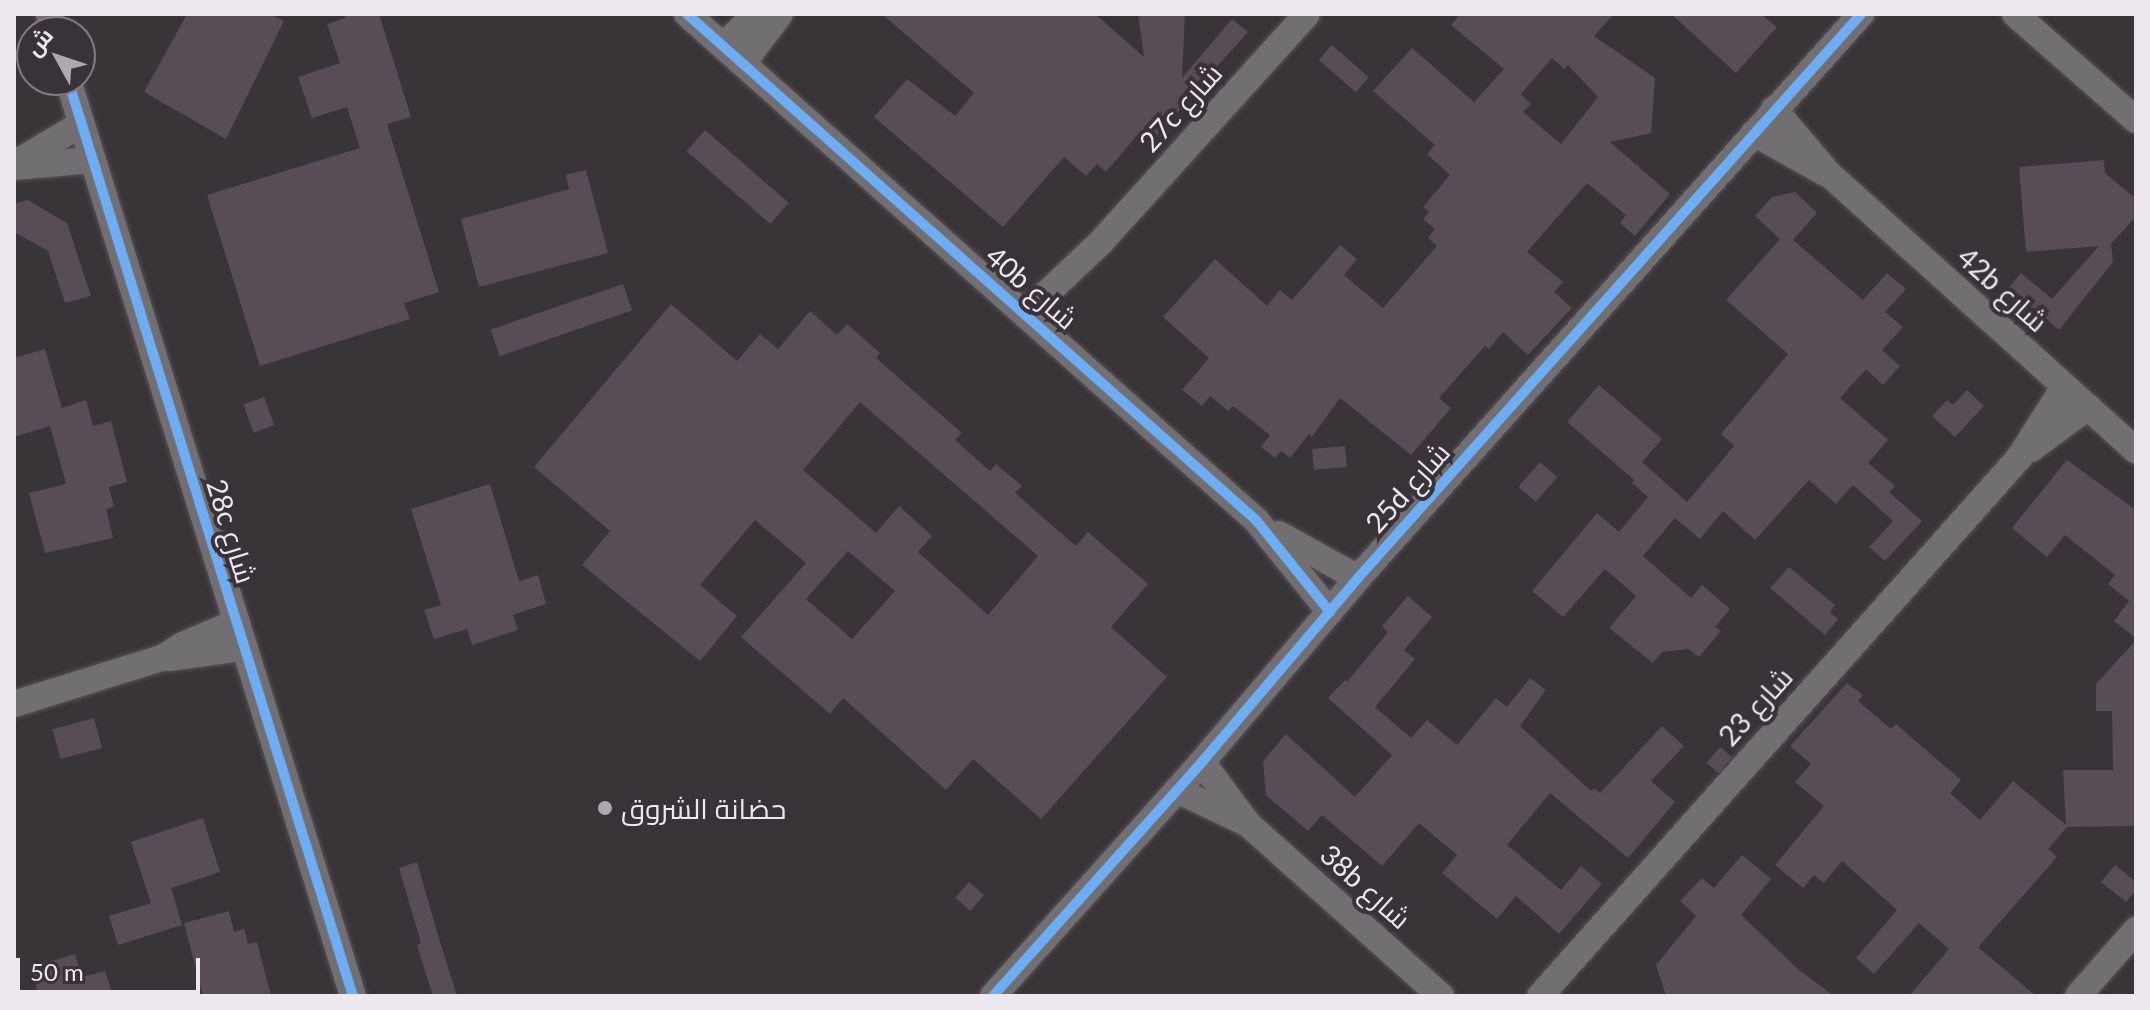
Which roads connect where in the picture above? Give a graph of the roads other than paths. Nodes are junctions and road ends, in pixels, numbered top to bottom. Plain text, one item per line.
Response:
1 (687, 14) edge
2 (756, 14) edge
3 (780, 14) edge
4 (1307, 14) edge
5 (1861, 14) edge
6 (2015, 14) edge
7 (733, 54) junction
8 (73, 96) edge
9 (1774, 109) junction
10 (2136, 120) edge
11 (81, 124) junction
12 (1754, 133) junction
13 (93, 160) junction
14 (14, 165) edge
15 (1829, 174) junction
16 (1034, 320) junction
17 (2064, 387) junction
18 (2088, 407) junction
19 (2136, 450) edge
20 (2019, 458) junction
21 (1256, 520) junction
22 (1358, 578) junction
23 (1330, 612) junction
24 (238, 636) junction
25 (14, 704) edge
26 (1202, 762) junction
27 (1177, 790) junction
28 (1248, 824) junction
29 (2136, 930) edge
30 (353, 996) edge
31 (993, 996) edge
32 (1441, 996) edge
33 (1540, 996) edge
34 (2078, 996) edge

1 - 7 street, 40b شارع
2 - 7 street
3 - 7 street
4 - 16 street, 27c شارع
5 - 9 street, 25d شارع
6 - 10 street
7 - 16 street, 40b شارع
8 - 11 street, 28c شارع
9 - 12 street, 25d شارع
9 - 15 street, 42b شارع
11 - 13 street, 28c شارع
11 - 14 street
12 - 15 street, 42b شارع
12 - 22 street, 25d شارع
13 - 14 street
13 - 24 street, 28c شارع
15 - 17 street, 42b شارع
16 - 21 street, 40b شارع
17 - 18 street, 42b شارع
17 - 20 street, شارع 23
18 - 19 street, 42b شارع
18 - 20 street, شارع 23
20 - 33 street, شارع 23
21 - 22 street, 40b شارع
21 - 23 street, 40b شارع
22 - 23 street, 25d شارع
23 - 26 street, 25d شارع
24 - 25 street
24 - 30 street, 28c شارع
26 - 27 street, 25d شارع
26 - 28 street, 38b شارع
27 - 28 street, 38b شارع
27 - 31 street, 25d شارع
28 - 32 street, 38b شارع
29 - 34 street

